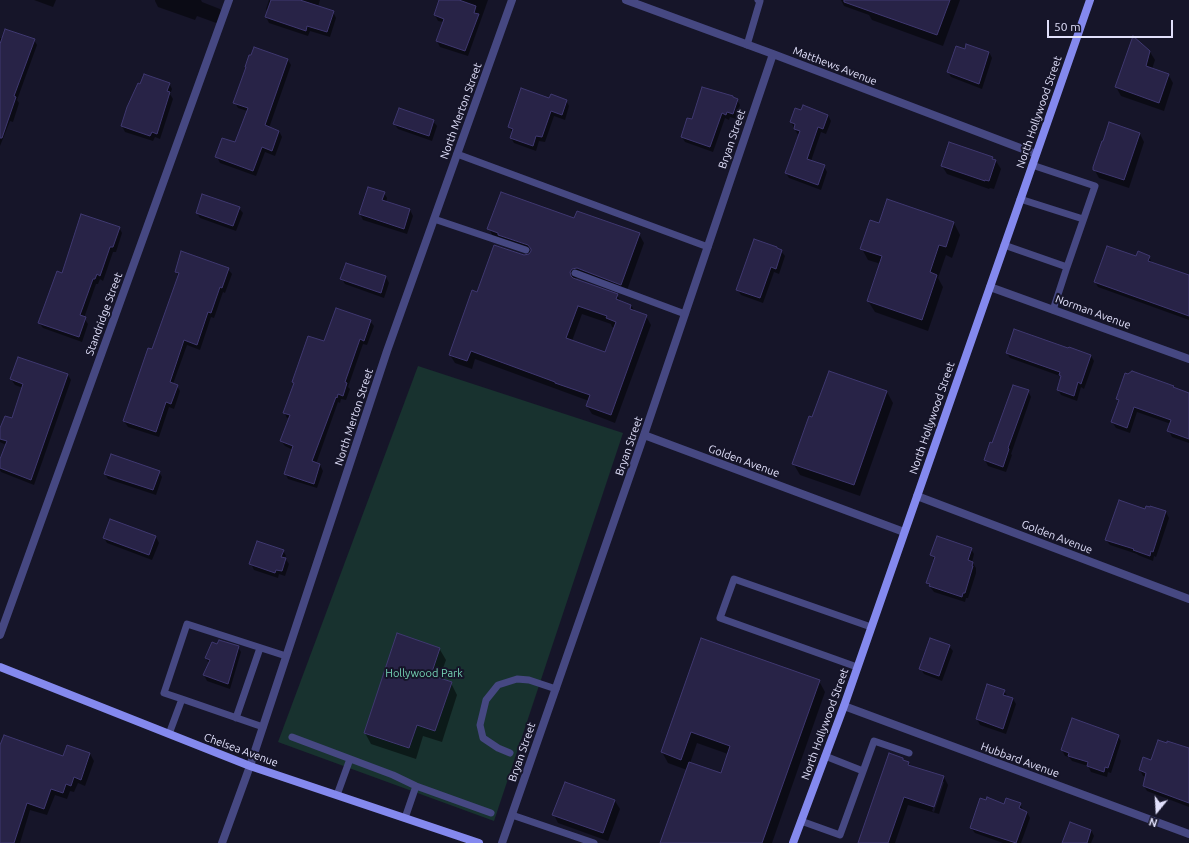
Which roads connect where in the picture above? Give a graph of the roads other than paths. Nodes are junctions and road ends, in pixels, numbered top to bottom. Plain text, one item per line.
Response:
1 (228, 0) edge
2 (512, 0) edge
3 (626, 0) edge
4 (758, 0) edge
5 (1090, 0) edge
6 (747, 45) junction
7 (773, 54) junction
8 (457, 154) junction
9 (1036, 154) junction
10 (1032, 165) junction
11 (1020, 199) junction
12 (1083, 219) junction
13 (434, 220) junction
14 (1004, 245) junction
15 (708, 246) junction
16 (526, 250) dead end
17 (1067, 267) junction
18 (575, 273) dead end
19 (990, 287) junction
20 (1053, 310) junction
21 (685, 314) junction
22 (1189, 359) edge
23 (644, 435) junction
24 (917, 496) junction
25 (904, 532) junction
26 (1189, 599) edge
27 (871, 628) junction
28 (0, 635) edge
29 (260, 648) junction
30 (286, 656) junction
31 (0, 667) edge
32 (857, 667) junction
33 (556, 688) junction
34 (182, 699) junction
35 (844, 706) junction
36 (236, 718) junction
37 (263, 727) junction
38 (169, 734) junction
39 (292, 737) dead end
40 (510, 753) dead end
41 (910, 753) dead end
42 (825, 756) junction
43 (350, 759) junction
44 (250, 766) junction
45 (863, 771) junction
46 (416, 786) junction
47 (337, 795) junction
48 (491, 813) dead end
49 (512, 814) junction
50 (405, 818) junction
51 (801, 821) junction
52 (1189, 834) edge
53 (222, 843) edge
54 (479, 843) edge
55 (502, 843) edge
56 (594, 843) edge
57 (793, 843) edge

1 - 28 street, Standridge Street
2 - 8 street, North Merton Street
3 - 6 street, Matthews Avenue
4 - 6 lane
5 - 9 main road, North Hollywood Street
6 - 7 street, Matthews Avenue
7 - 9 street, Matthews Avenue
7 - 15 street, Bryan Street
8 - 13 street, North Merton Street
8 - 15 lane
9 - 10 main road, North Hollywood Street
10 - 11 main road, North Hollywood Street
10 - 12 lane
11 - 12 lane
11 - 14 main road, North Hollywood Street
12 - 17 lane
13 - 16 lane
13 - 30 street, North Merton Street
14 - 17 lane
14 - 19 main road, North Hollywood Street
15 - 21 street, Bryan Street
17 - 20 lane
18 - 21 lane
19 - 20 street, Norman Avenue
19 - 24 main road, North Hollywood Street
20 - 22 street, Norman Avenue
21 - 23 street, Bryan Street
23 - 25 street, Golden Avenue
23 - 33 street, Bryan Street
24 - 25 main road, North Hollywood Street
24 - 26 street, Golden Avenue
25 - 27 main road, North Hollywood Street
27 - 32 main road, North Hollywood Street
27 - 32 lane
29 - 30 lane
29 - 34 lane
29 - 36 lane
30 - 37 street, North Merton Street
31 - 38 main road, Chelsea Avenue
32 - 35 main road, North Hollywood Street
33 - 40 lane
33 - 49 street, Bryan Street
34 - 36 lane
34 - 38 lane
35 - 42 main road, North Hollywood Street
35 - 52 street, Hubbard Avenue
36 - 37 lane
37 - 44 street, North Merton Street
38 - 44 main road, Chelsea Avenue
39 - 43 lane
41 - 45 lane
42 - 45 lane
42 - 51 main road, North Hollywood Street
43 - 46 lane
43 - 47 lane
44 - 47 main road, Chelsea Avenue
44 - 53 street, North Merton Street
45 - 51 lane
46 - 48 lane
46 - 50 lane
47 - 50 main road, Chelsea Avenue
49 - 55 street, Bryan Street
49 - 56 lane
50 - 54 main road, Chelsea Avenue
51 - 57 main road, North Hollywood Street

